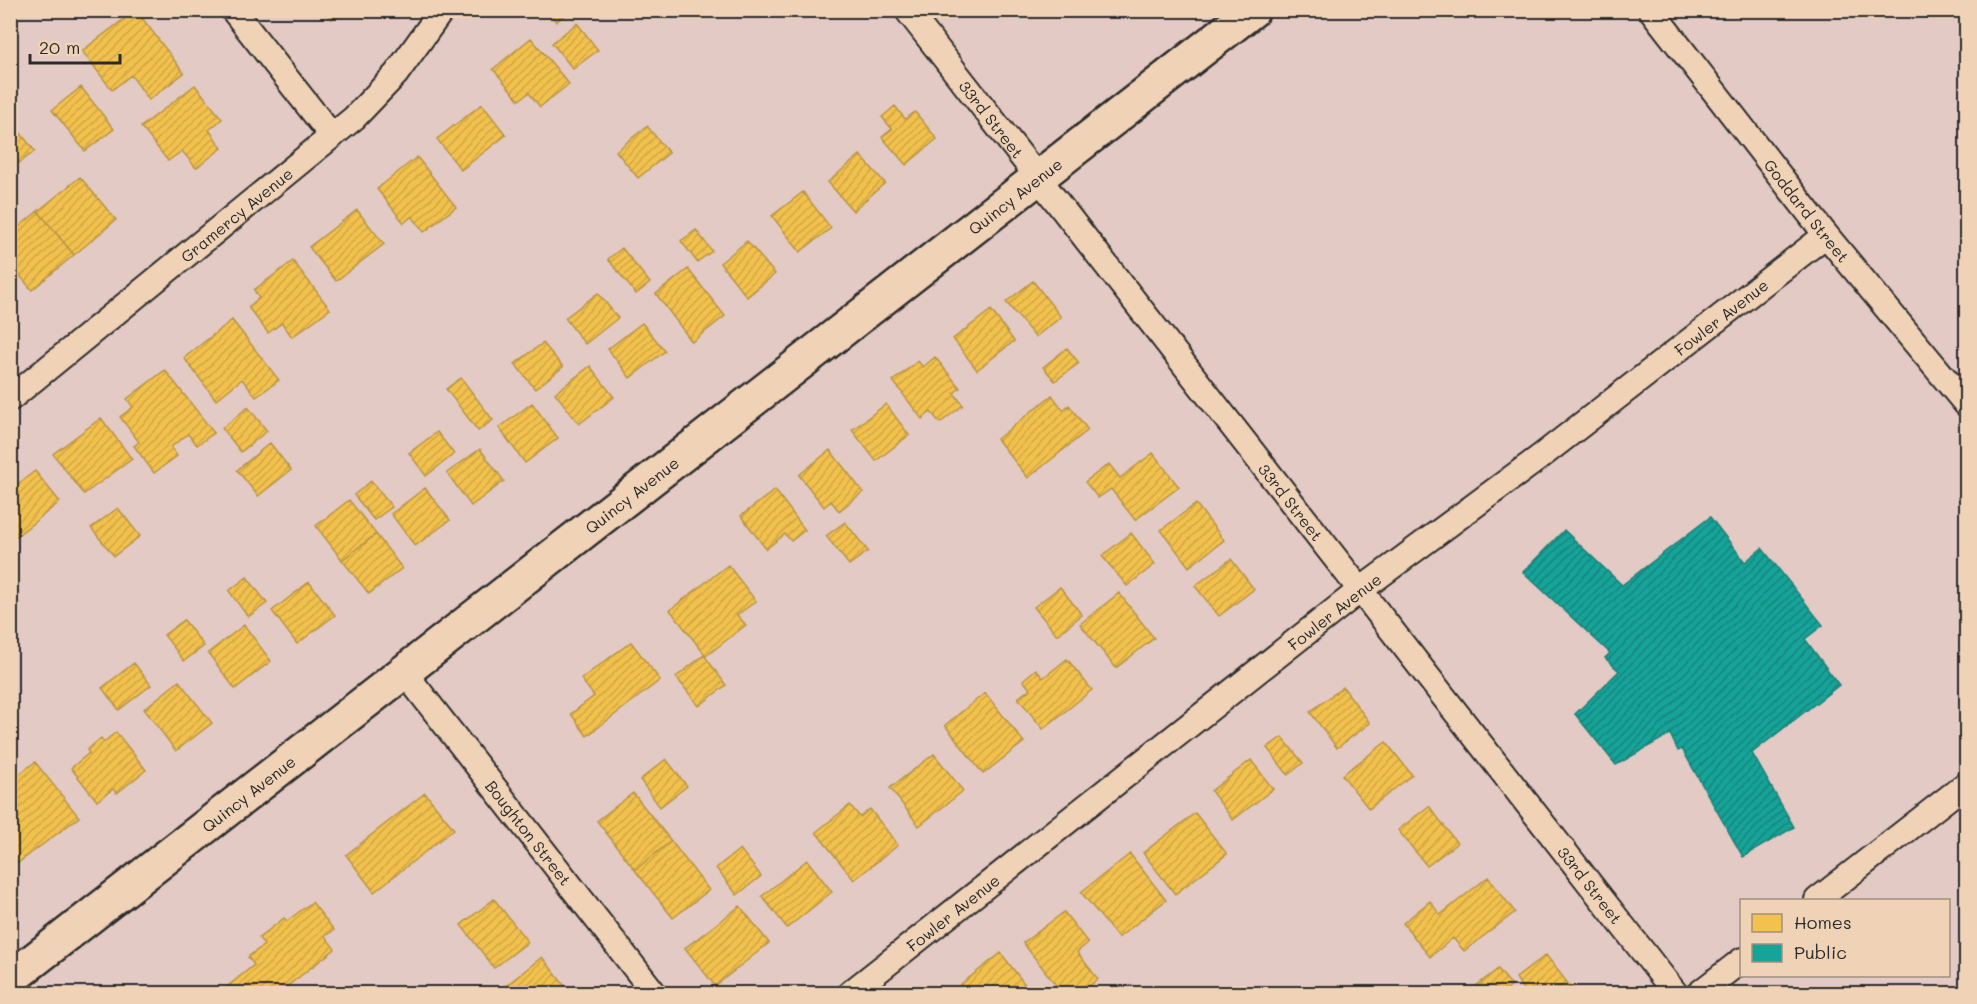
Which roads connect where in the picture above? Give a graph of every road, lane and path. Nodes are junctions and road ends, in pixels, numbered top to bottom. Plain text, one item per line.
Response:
1 (233, 10) edge
2 (442, 10) edge
3 (908, 10) edge
4 (1253, 10) edge
5 (1651, 10) edge
6 (332, 136) junction
7 (1038, 179) junction
8 (1826, 235) junction
9 (14, 390) edge
10 (1966, 404) edge
11 (1359, 591) junction
12 (405, 673) junction
13 (1966, 784) edge
14 (1818, 899) edge
15 (1740, 962) edge
16 (10, 979) edge
17 (655, 993) edge
18 (849, 993) edge
19 (1676, 993) edge
20 (1698, 993) edge

1 - 6 street
2 - 6 street, Gramercy Avenue
3 - 7 street, 33rd Street
4 - 7 street, Quincy Avenue
5 - 8 street, Goddard Street
6 - 9 street, Gramercy Avenue
7 - 11 street, 33rd Street
7 - 12 street, Quincy Avenue
8 - 10 street, Goddard Street
8 - 11 street, Fowler Avenue
11 - 18 street, Fowler Avenue
11 - 19 street, 33rd Street
12 - 16 street, Quincy Avenue
12 - 17 street, Boughton Street
13 - 14 street
15 - 20 street

